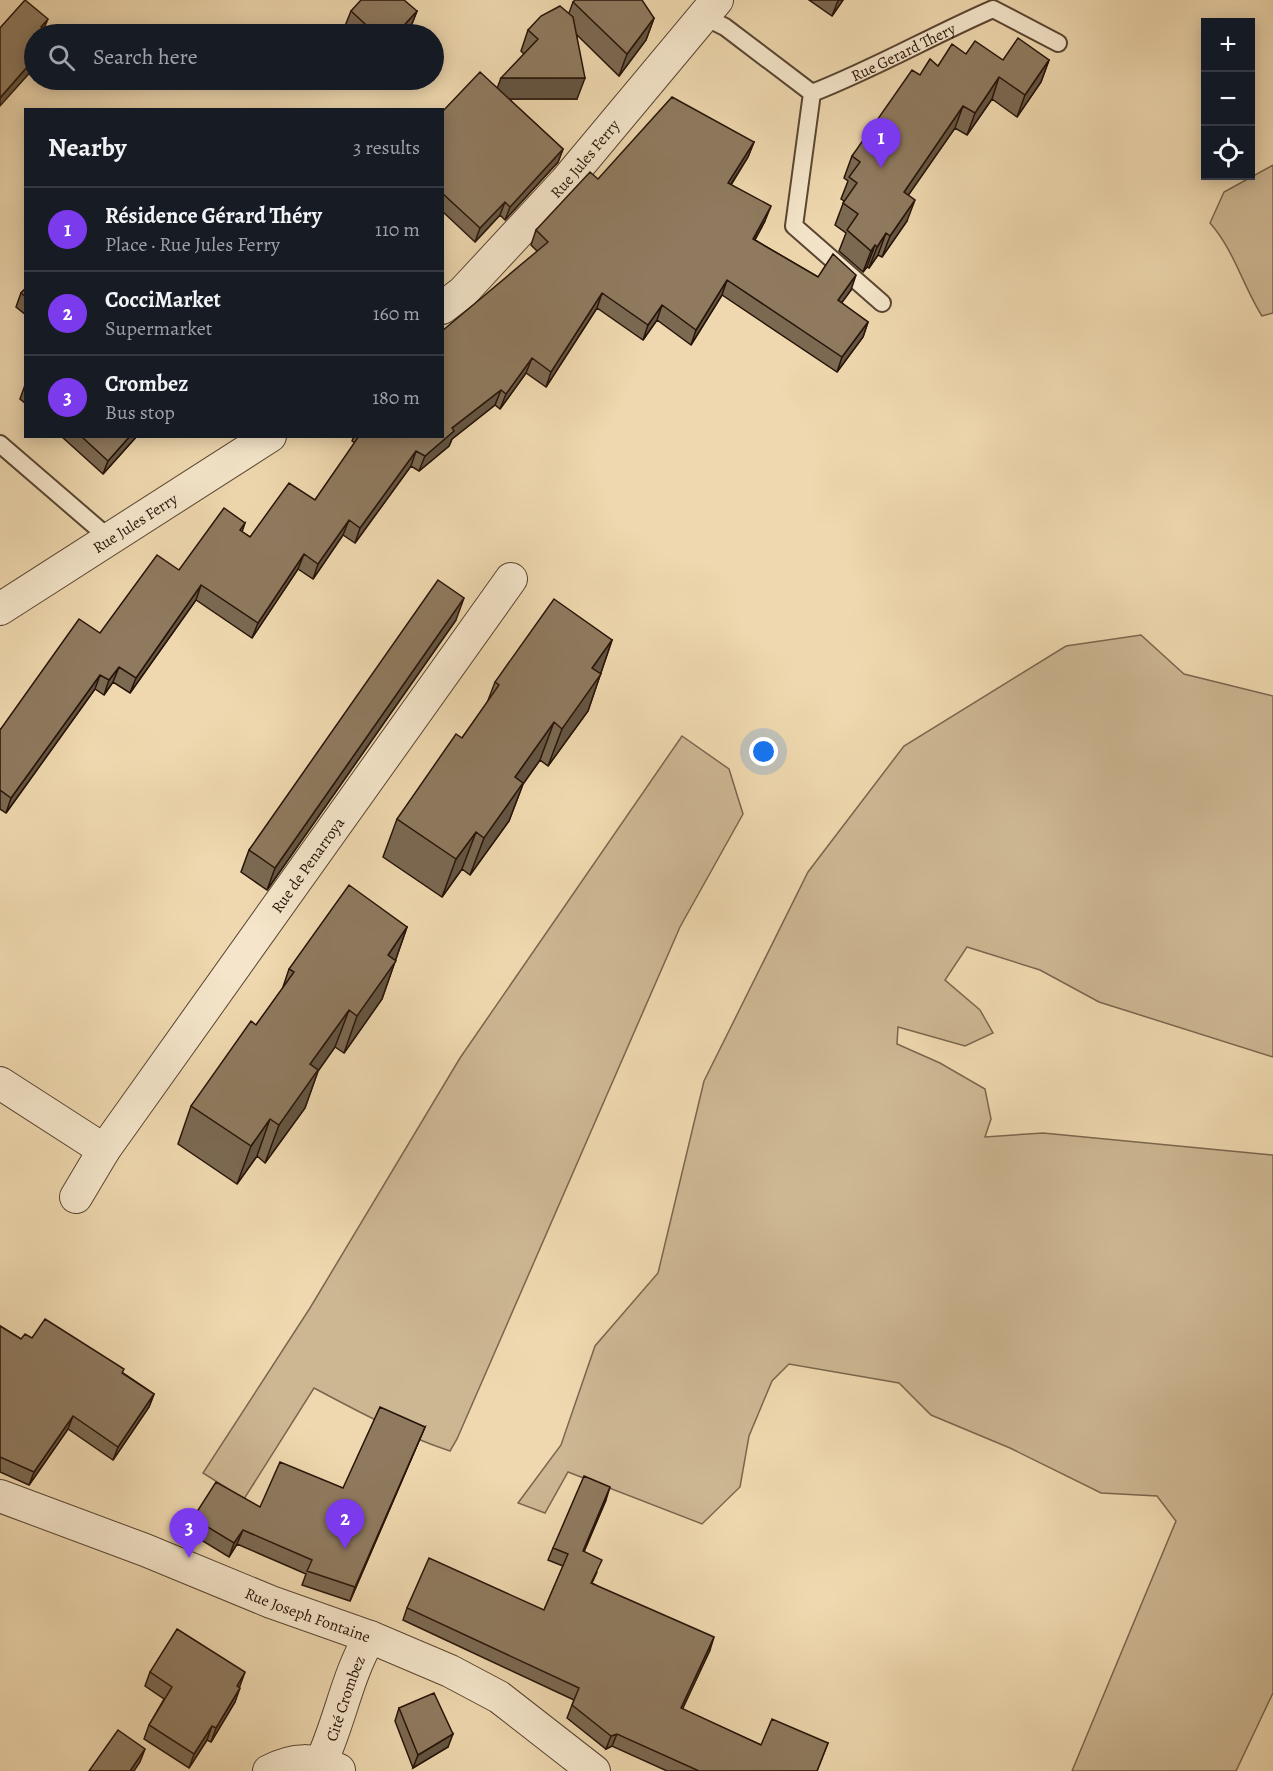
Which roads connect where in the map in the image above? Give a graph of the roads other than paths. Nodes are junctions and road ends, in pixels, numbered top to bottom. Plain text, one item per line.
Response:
1 (711, 8) edge
2 (1058, 43) dead end
3 (812, 93) junction
4 (882, 303) dead end
5 (444, 306) edge
6 (267, 438) edge
7 (0, 444) edge
8 (109, 538) junction
9 (511, 579) dead end
10 (0, 609) edge
11 (0, 1083) edge
12 (104, 1150) junction
13 (76, 1197) dead end
14 (0, 1496) edge
15 (370, 1637) junction
16 (331, 1766) edge
17 (269, 1771) edge
18 (594, 1771) edge

1 - 3 lane
1 - 5 street, Rue Jules Ferry
2 - 3 lane, Rue Gerard Thery
3 - 4 lane
6 - 8 street, Rue Jules Ferry
7 - 8 lane
8 - 10 street, Rue Jules Ferry
9 - 12 street, Rue de Penarroya
11 - 12 street
12 - 13 street, Rue de Penarroya
14 - 15 street, Rue Joseph Fontaine
15 - 16 street, Cité Crombez
15 - 18 street, Rue Joseph Fontaine
16 - 17 street, Cité Crombez

